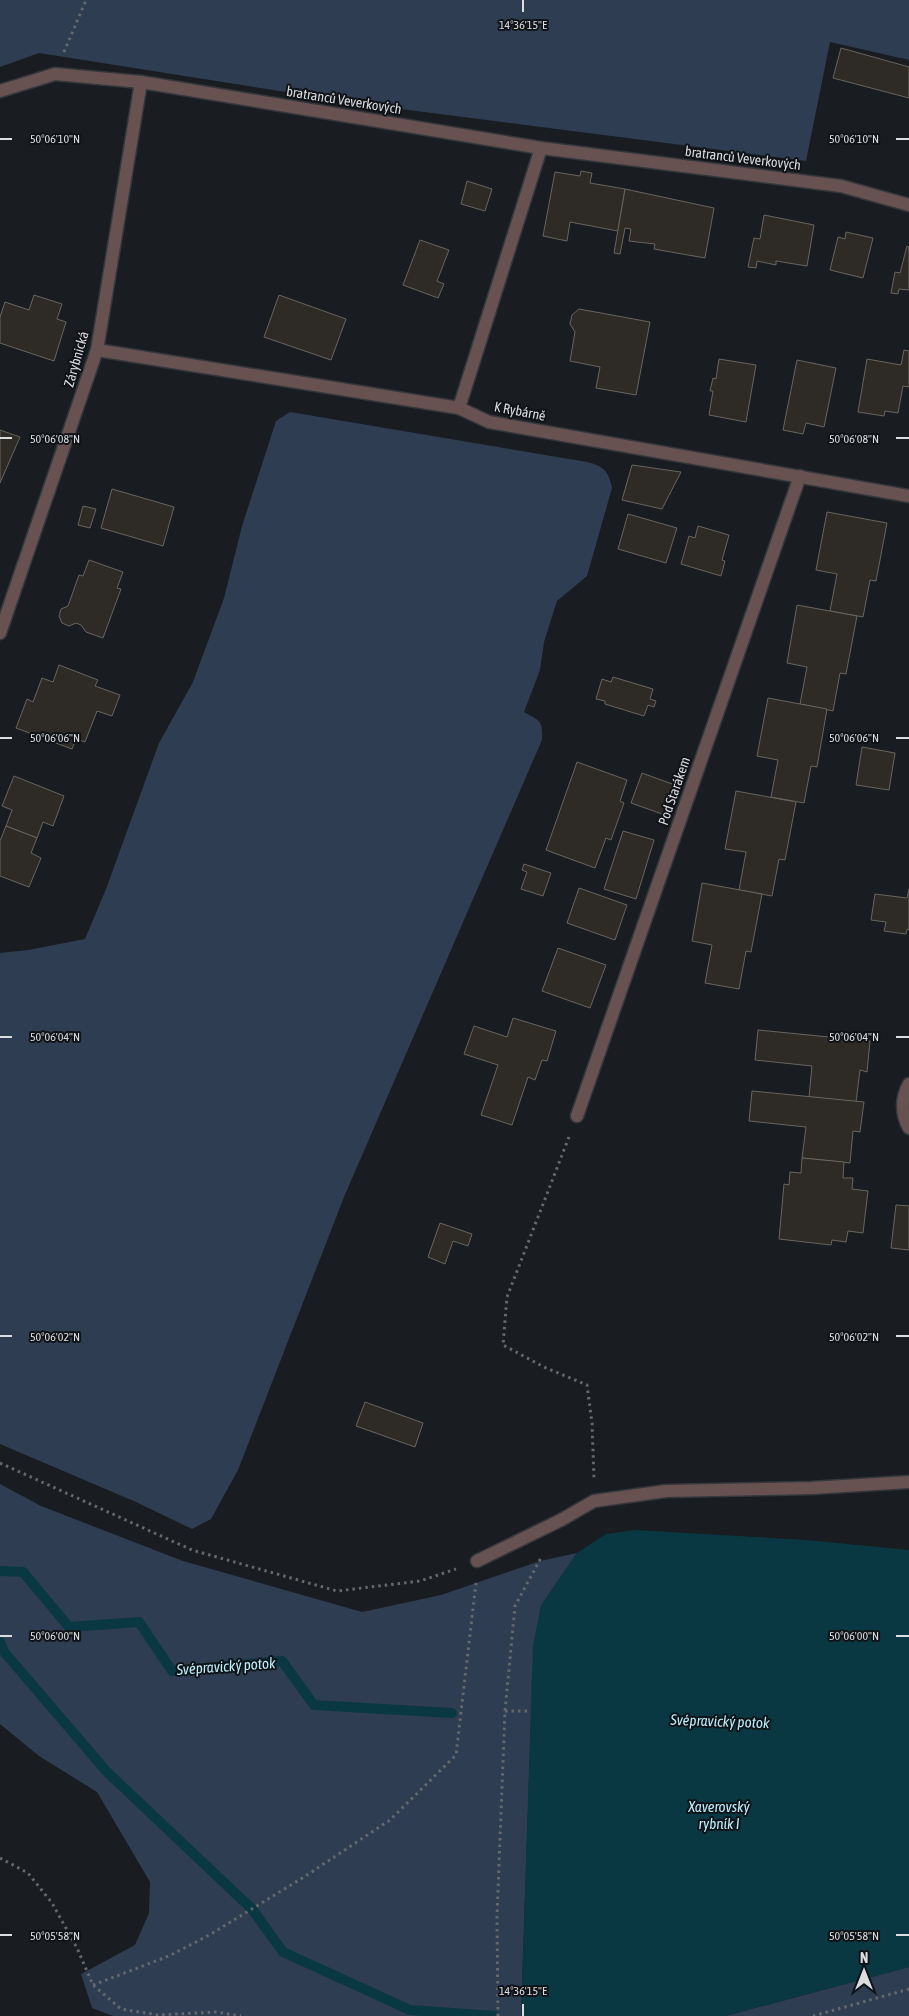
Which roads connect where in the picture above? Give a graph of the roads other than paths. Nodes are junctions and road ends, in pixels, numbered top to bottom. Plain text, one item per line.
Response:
1 (141, 82) junction
2 (0, 91) edge
3 (541, 148) junction
4 (909, 205) edge
5 (97, 350) junction
6 (459, 408) junction
7 (800, 476) junction
8 (909, 496) edge
9 (0, 633) edge
10 (909, 1084) edge
11 (577, 1116) road end
12 (909, 1128) edge
13 (909, 1482) edge
14 (477, 1561) road end

1 - 2 street, bratranců Veverkových
1 - 3 street, bratranců Veverkových
1 - 5 street, Zárybnická
3 - 4 street, bratranců Veverkových
3 - 6 street
5 - 6 street, K Rybárně
5 - 9 street, Zárybnická
6 - 7 street, K Rybárně
7 - 8 street, K Rybárně
7 - 11 street, Pod Starákem
10 - 12 street
13 - 14 street

